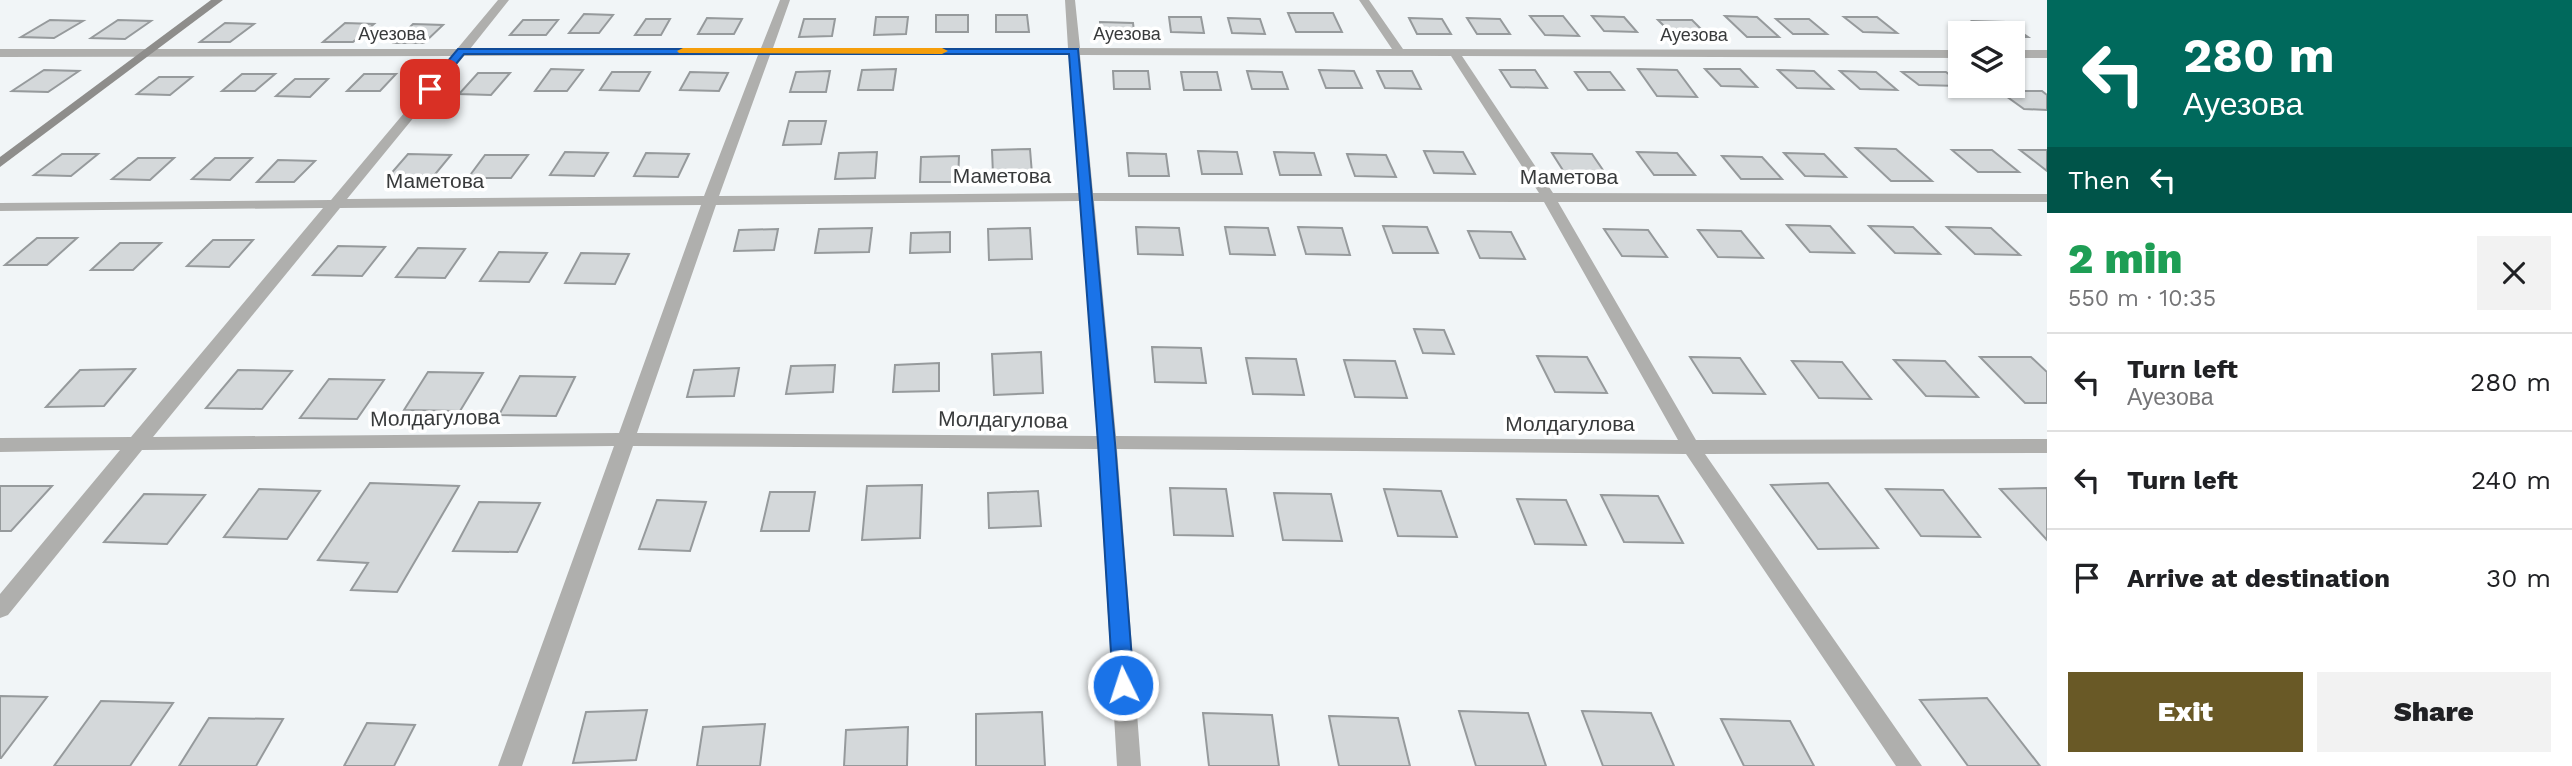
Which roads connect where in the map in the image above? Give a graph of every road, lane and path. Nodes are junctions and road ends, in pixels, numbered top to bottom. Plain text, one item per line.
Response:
1 (218, 0) edge
2 (504, 0) edge
3 (785, 0) edge
4 (1070, 0) edge
5 (1364, 0) edge
6 (461, 51) junction
7 (765, 51) junction
8 (1074, 51) junction
9 (1400, 52) junction
10 (1454, 52) junction
11 (0, 53) edge
12 (147, 53) junction
13 (1948, 54) edge
14 (2025, 54) edge
15 (2047, 54) edge
16 (0, 163) edge
17 (1086, 197) junction
18 (1549, 198) junction
19 (2047, 198) edge
20 (710, 200) junction
21 (336, 203) junction
22 (0, 207) edge
23 (627, 439) junction
24 (1107, 443) junction
25 (137, 444) junction
26 (0, 445) edge
27 (2047, 446) edge
28 (1691, 447) junction
29 (0, 609) edge
30 (510, 766) edge
31 (1129, 766) edge
32 (1910, 766) edge

1 - 12 street
2 - 6 street
3 - 7 street
4 - 8 street
5 - 9 street
6 - 7 street, Ауезова
6 - 12 street, Ауезова
6 - 21 street
7 - 8 street, Ауезова
7 - 20 street
8 - 9 street, Ауезова
8 - 17 street
9 - 10 street, Ауезова
10 - 13 street, Ауезова
10 - 18 street
11 - 12 street, Ауезова
12 - 16 street
14 - 15 street
17 - 18 street, Маметова
17 - 20 street, Маметова
17 - 24 street
18 - 19 street, Маметова
18 - 28 street
20 - 21 street, Маметова
20 - 23 street
21 - 22 street, Маметова
21 - 25 street
23 - 24 street, Молдагулова
23 - 25 street, Молдагулова
23 - 30 street
24 - 28 street, Молдагулова
24 - 31 street
25 - 26 street, Молдагулова
25 - 29 street
27 - 28 street, Молдагулова
28 - 32 street

